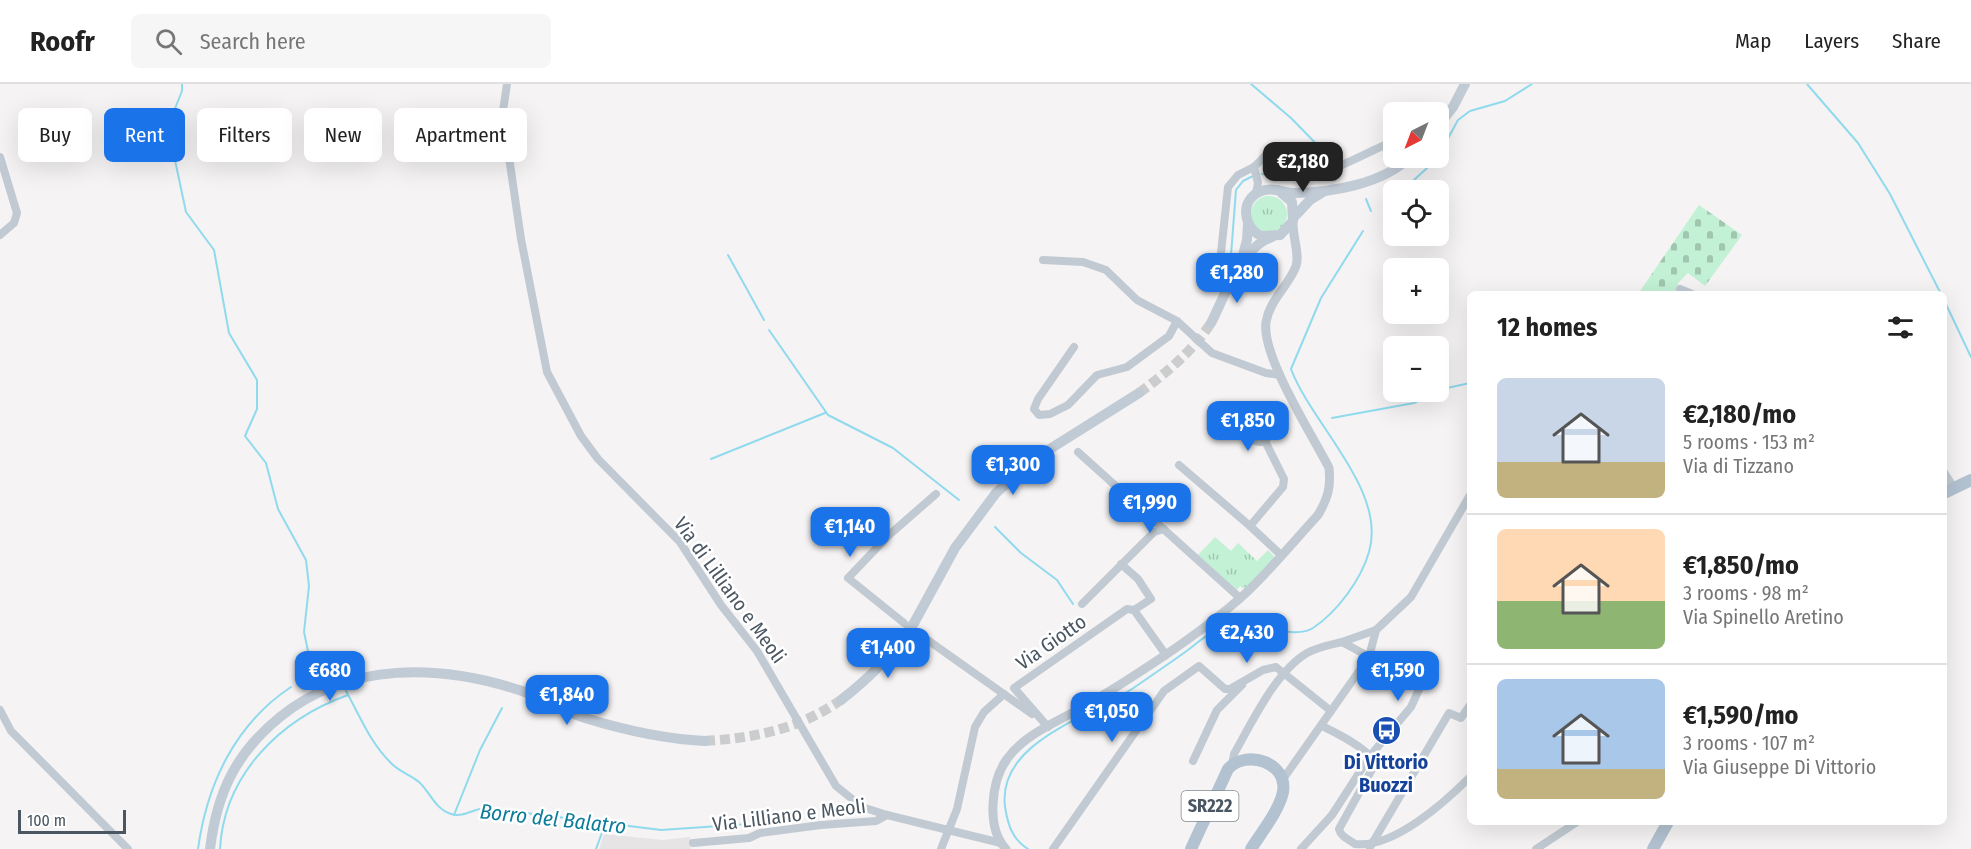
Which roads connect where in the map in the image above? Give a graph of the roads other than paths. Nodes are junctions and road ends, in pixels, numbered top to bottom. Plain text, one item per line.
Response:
1 (507, 84) edge
2 (1466, 84) edge
3 (1449, 112) edge
4 (1383, 145) edge
5 (0, 157) edge
6 (1254, 167) junction
7 (1393, 168) edge
8 (1257, 178) junction
9 (1334, 188) junction
10 (1274, 190) junction
11 (1256, 193) junction
12 (1293, 219) junction
13 (1248, 224) junction
14 (0, 235) edge
15 (1274, 237) junction
16 (1296, 255) junction
17 (1043, 260) dead end
18 (1208, 262) dead end
19 (1238, 271) junction
20 (1680, 289) dead end
21 (1685, 291) edge
22 (1177, 321) junction
23 (1210, 323) tunnel mouth
24 (1074, 347) dead end
25 (1280, 375) junction
26 (1139, 393) tunnel mouth
27 (1265, 441) dead end
28 (1078, 452) dead end
29 (1179, 465) dead end
30 (1971, 480) edge
31 (1949, 490) edge
32 (936, 494) dead end
33 (1467, 500) edge
34 (1156, 522) junction
35 (1250, 526) junction
36 (1164, 529) junction
37 (1154, 532) junction
38 (1281, 555) junction
39 (1121, 564) junction
40 (1240, 598) junction
41 (1082, 604) dead end
42 (1134, 610) junction
43 (908, 626) junction
44 (1376, 630) junction
45 (922, 636) dead end
46 (1342, 642) junction
47 (1166, 654) junction
48 (1369, 657) junction
49 (1284, 674) junction
50 (1250, 677) junction
51 (1005, 694) junction
52 (841, 700) tunnel mouth
53 (1467, 709) edge
54 (0, 710) edge
55 (1331, 711) junction
56 (1045, 725) junction
57 (1322, 726) junction
58 (705, 741) tunnel mouth
59 (1370, 756) junction
60 (1193, 761) dead end
61 (1232, 765) junction
62 (1467, 780) edge
63 (1281, 782) junction
64 (887, 815) junction
65 (1572, 825) edge
66 (1666, 825) edge
67 (947, 832) junction
68 (693, 843) dead end
69 (1004, 846) edge
70 (1370, 847) junction
71 (128, 849) edge
72 (210, 849) edge
73 (941, 849) edge
74 (1053, 849) edge
75 (1191, 849) edge
76 (1251, 849) edge
77 (1301, 849) edge
78 (1536, 849) edge
79 (1653, 849) edge

1 - 64 street, Via di Lilliano e Meoli
2 - 3 main road
4 - 6 street
5 - 14 street
6 - 8 street
6 - 18 street
7 - 9 main road
8 - 10 street
8 - 11 street
9 - 10 main road
9 - 12 main road
10 - 11 main road
10 - 12 main road
11 - 13 main road
12 - 15 main road
12 - 16 street
13 - 15 main road
13 - 19 main road
15 - 16 street
15 - 19 main road
16 - 25 street
17 - 22 street
19 - 23 main road
20 - 21 street
22 - 24 street
22 - 25 street
25 - 38 street
26 - 43 main road
27 - 35 street
28 - 34 street
29 - 35 street
30 - 31 main road
32 - 43 street
33 - 44 street
34 - 36 street
34 - 37 street
35 - 38 street
36 - 37 street
36 - 40 street
37 - 39 street
38 - 40 street
39 - 41 street
39 - 42 street, Via Giotto
40 - 47 street
42 - 47 street
42 - 56 street, Via Giotto
43 - 52 main road
44 - 46 street
44 - 48 street
45 - 51 street
46 - 48 street
46 - 49 street
47 - 56 street
48 - 55 street
48 - 59 street
49 - 50 street
49 - 55 street
49 - 61 street
50 - 60 street
50 - 74 street
51 - 56 street
51 - 67 street
53 - 70 street
54 - 71 street
55 - 57 street
56 - 69 street
57 - 59 street
57 - 63 street
58 - 72 main road
59 - 70 street
59 - 77 street
61 - 63 main road, SR222
61 - 75 main road, SR222
62 - 70 street
63 - 76 main road, SR222
64 - 67 street, Via di Lilliano e Meoli
64 - 68 street, Via Lilliano e Meoli
65 - 78 street
66 - 79 main road
67 - 69 street, Via di Lilliano e Meoli
67 - 73 street

